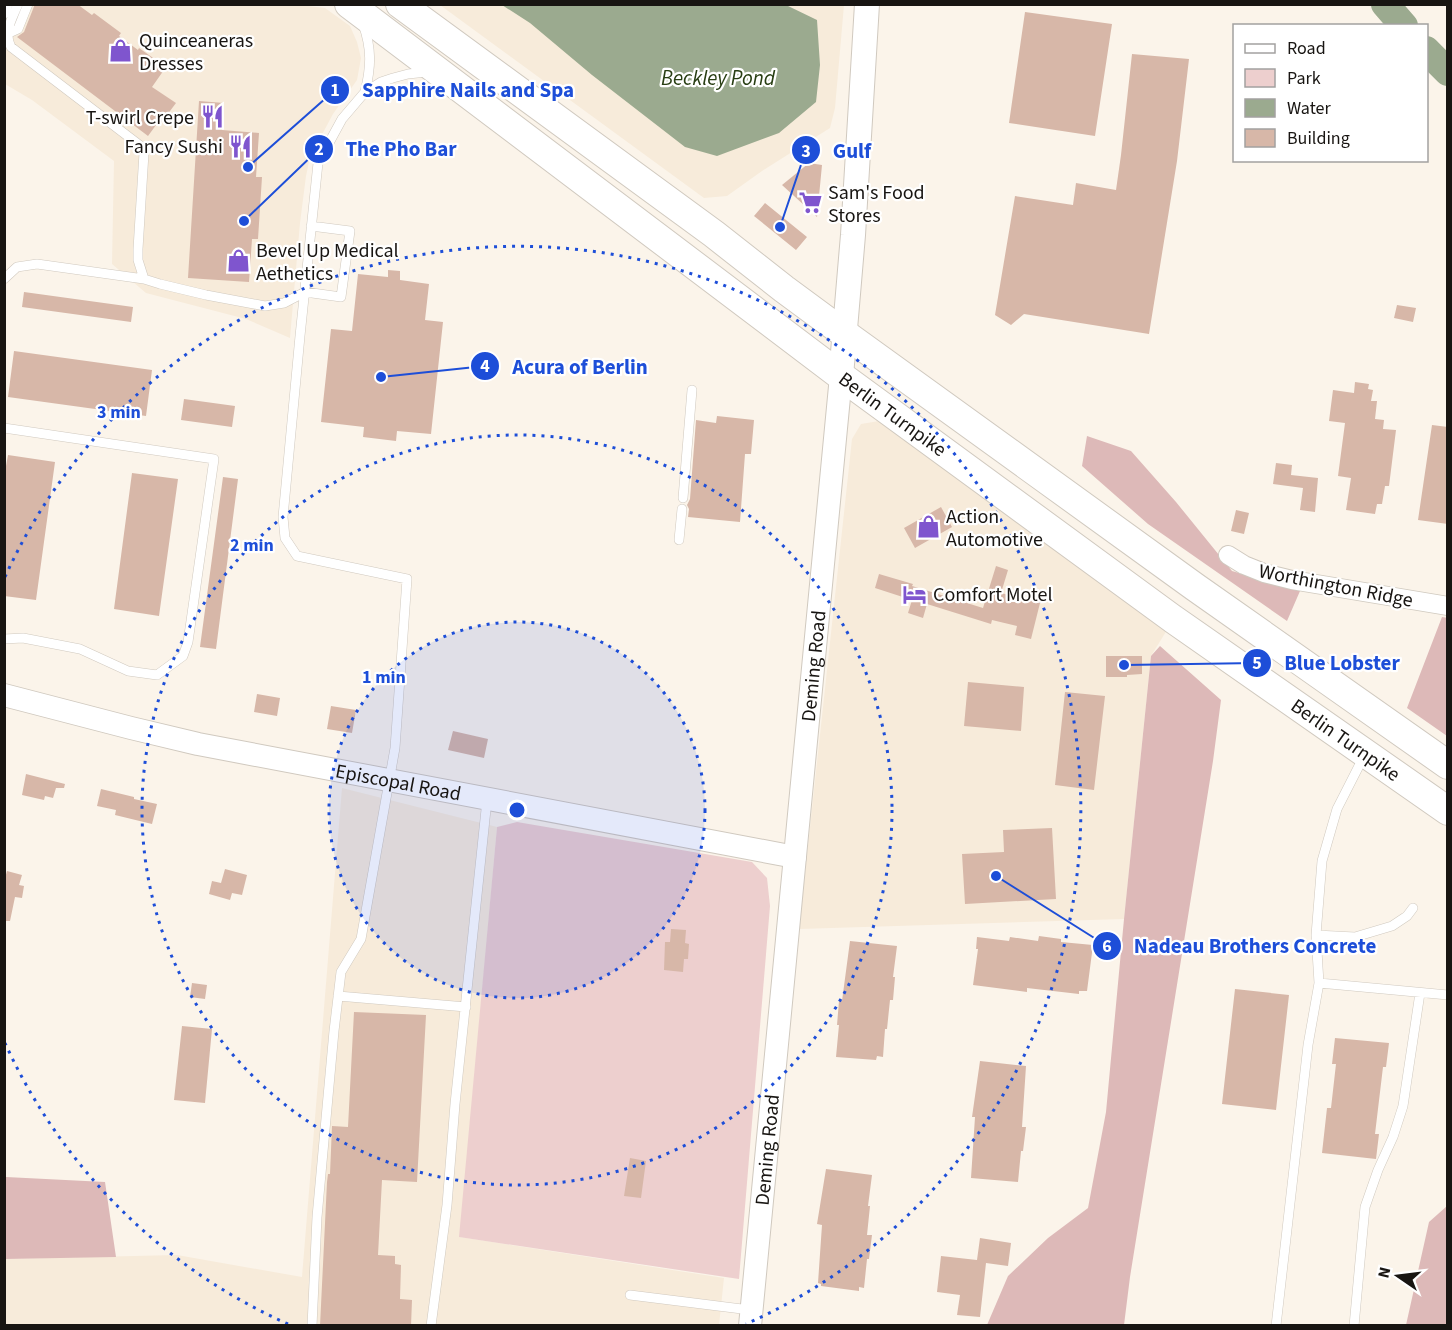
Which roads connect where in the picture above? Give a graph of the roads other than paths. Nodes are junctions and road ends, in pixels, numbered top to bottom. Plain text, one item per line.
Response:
1 (8, 4) edge
2 (18, 4) edge
3 (28, 4) edge
4 (400, 4) edge
5 (867, 4) edge
6 (353, 8) edge
7 (4, 14) edge
8 (6, 31) edge
9 (438, 72) junction
10 (365, 92) junction
11 (311, 226) junction
12 (4, 279) edge
13 (144, 279) junction
14 (305, 292) junction
15 (845, 334) junction
16 (841, 376) junction
17 (692, 390) dead end
18 (4, 428) edge
19 (683, 498) dead end
20 (682, 509) dead end
21 (680, 540) dead end
22 (1228, 555) dead end
23 (1448, 606) edge
24 (4, 639) edge
25 (4, 695) edge
26 (1365, 754) junction
27 (1448, 765) edge
28 (389, 780) junction
29 (487, 798) junction
30 (1448, 811) edge
31 (795, 857) junction
32 (1413, 908) dead end
33 (1316, 934) junction
34 (1319, 983) junction
35 (1420, 993) junction
36 (1448, 995) edge
37 (338, 996) junction
38 (466, 1007) junction
39 (630, 1295) dead end
40 (751, 1318) edge
41 (312, 1326) edge
42 (431, 1326) edge
43 (1276, 1326) edge
44 (1354, 1326) edge

1 - 7 lane
2 - 8 lane
3 - 8 lane
4 - 15 highway, Berlin Turnpike
5 - 15 main road, Deming Road
6 - 9 highway, Berlin Turnpike
6 - 10 lane
8 - 13 lane
9 - 10 lane
9 - 16 highway, Berlin Turnpike
10 - 11 lane
11 - 14 lane
11 - 14 lane
12 - 13 lane
13 - 14 lane
14 - 28 lane
15 - 16 main road, Deming Road
15 - 27 highway, Berlin Turnpike
16 - 26 highway, Berlin Turnpike
16 - 31 street, Deming Road
17 - 19 lane
18 - 24 lane
20 - 21 lane
22 - 23 street, Worthington Ridge
25 - 28 street, Episcopal Road
26 - 30 highway, Berlin Turnpike
26 - 33 lane
28 - 29 street, Episcopal Road
28 - 37 lane
29 - 31 street, Episcopal Road
29 - 38 lane
31 - 40 street, Deming Road
32 - 33 lane
33 - 34 lane
34 - 35 lane
34 - 43 lane
35 - 36 lane
35 - 44 lane
37 - 38 lane
37 - 41 lane
38 - 42 lane
39 - 40 lane

